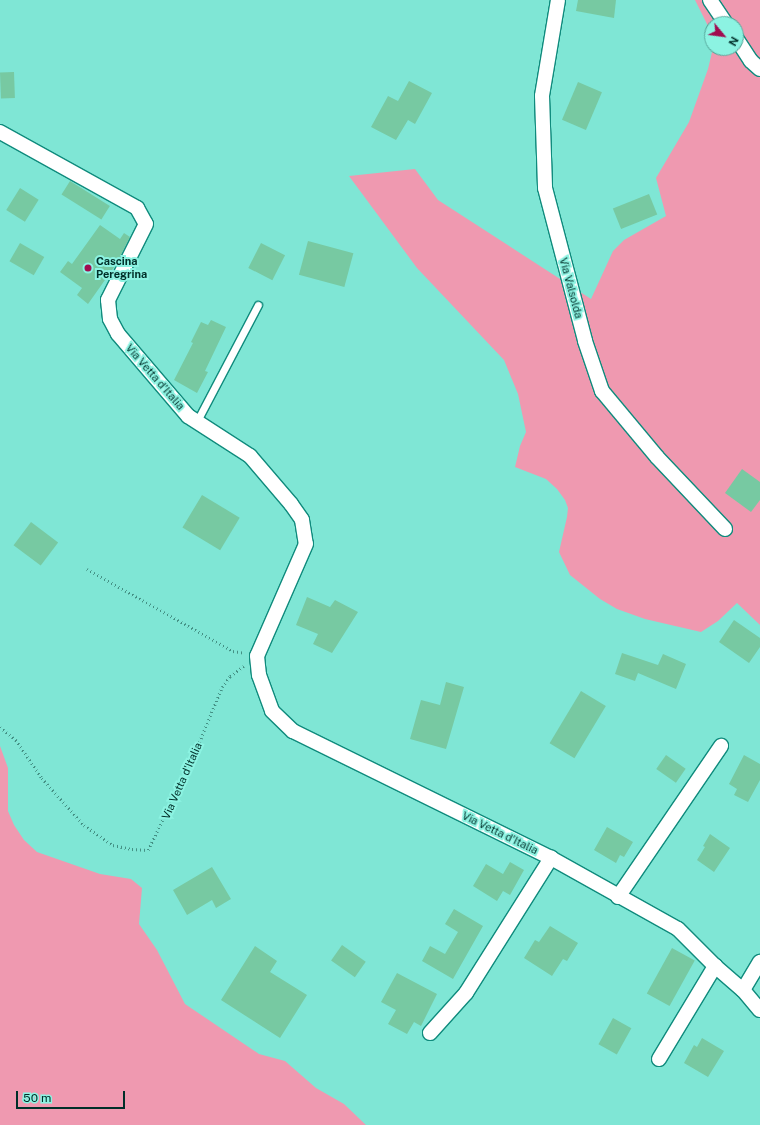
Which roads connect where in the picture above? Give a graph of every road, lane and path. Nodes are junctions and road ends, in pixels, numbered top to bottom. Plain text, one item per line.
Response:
1 (558, 0) edge
2 (710, 0) edge
3 (721, 16) edge
4 (744, 50) edge
5 (760, 69) edge
6 (0, 132) edge
7 (258, 305) dead end
8 (196, 421) junction
9 (725, 529) dead end
10 (87, 570) dead end
11 (257, 656) junction
12 (0, 727) edge
13 (721, 746) dead end
14 (551, 858) junction
15 (618, 897) junction
16 (760, 962) edge
17 (715, 966) junction
18 (742, 990) junction
19 (760, 1010) edge
20 (430, 1033) dead end
21 (659, 1060) dead end

1 - 9 street, Via Valsolda
2 - 3 street
4 - 5 street
6 - 8 street, Via Vetta d'Italia
7 - 8 lane
8 - 11 street, Via Vetta d'Italia
10 - 11 path
11 - 12 path, Via Vetta d'Italia
11 - 14 street, Via Vetta d'Italia
13 - 15 street
14 - 15 street, Via Vetta d'Italia
14 - 20 street
15 - 17 street, Via Vetta d'Italia
16 - 18 street
17 - 18 street, Via Vetta d'Italia
17 - 21 street
18 - 19 street, Via Vetta d'Italia

